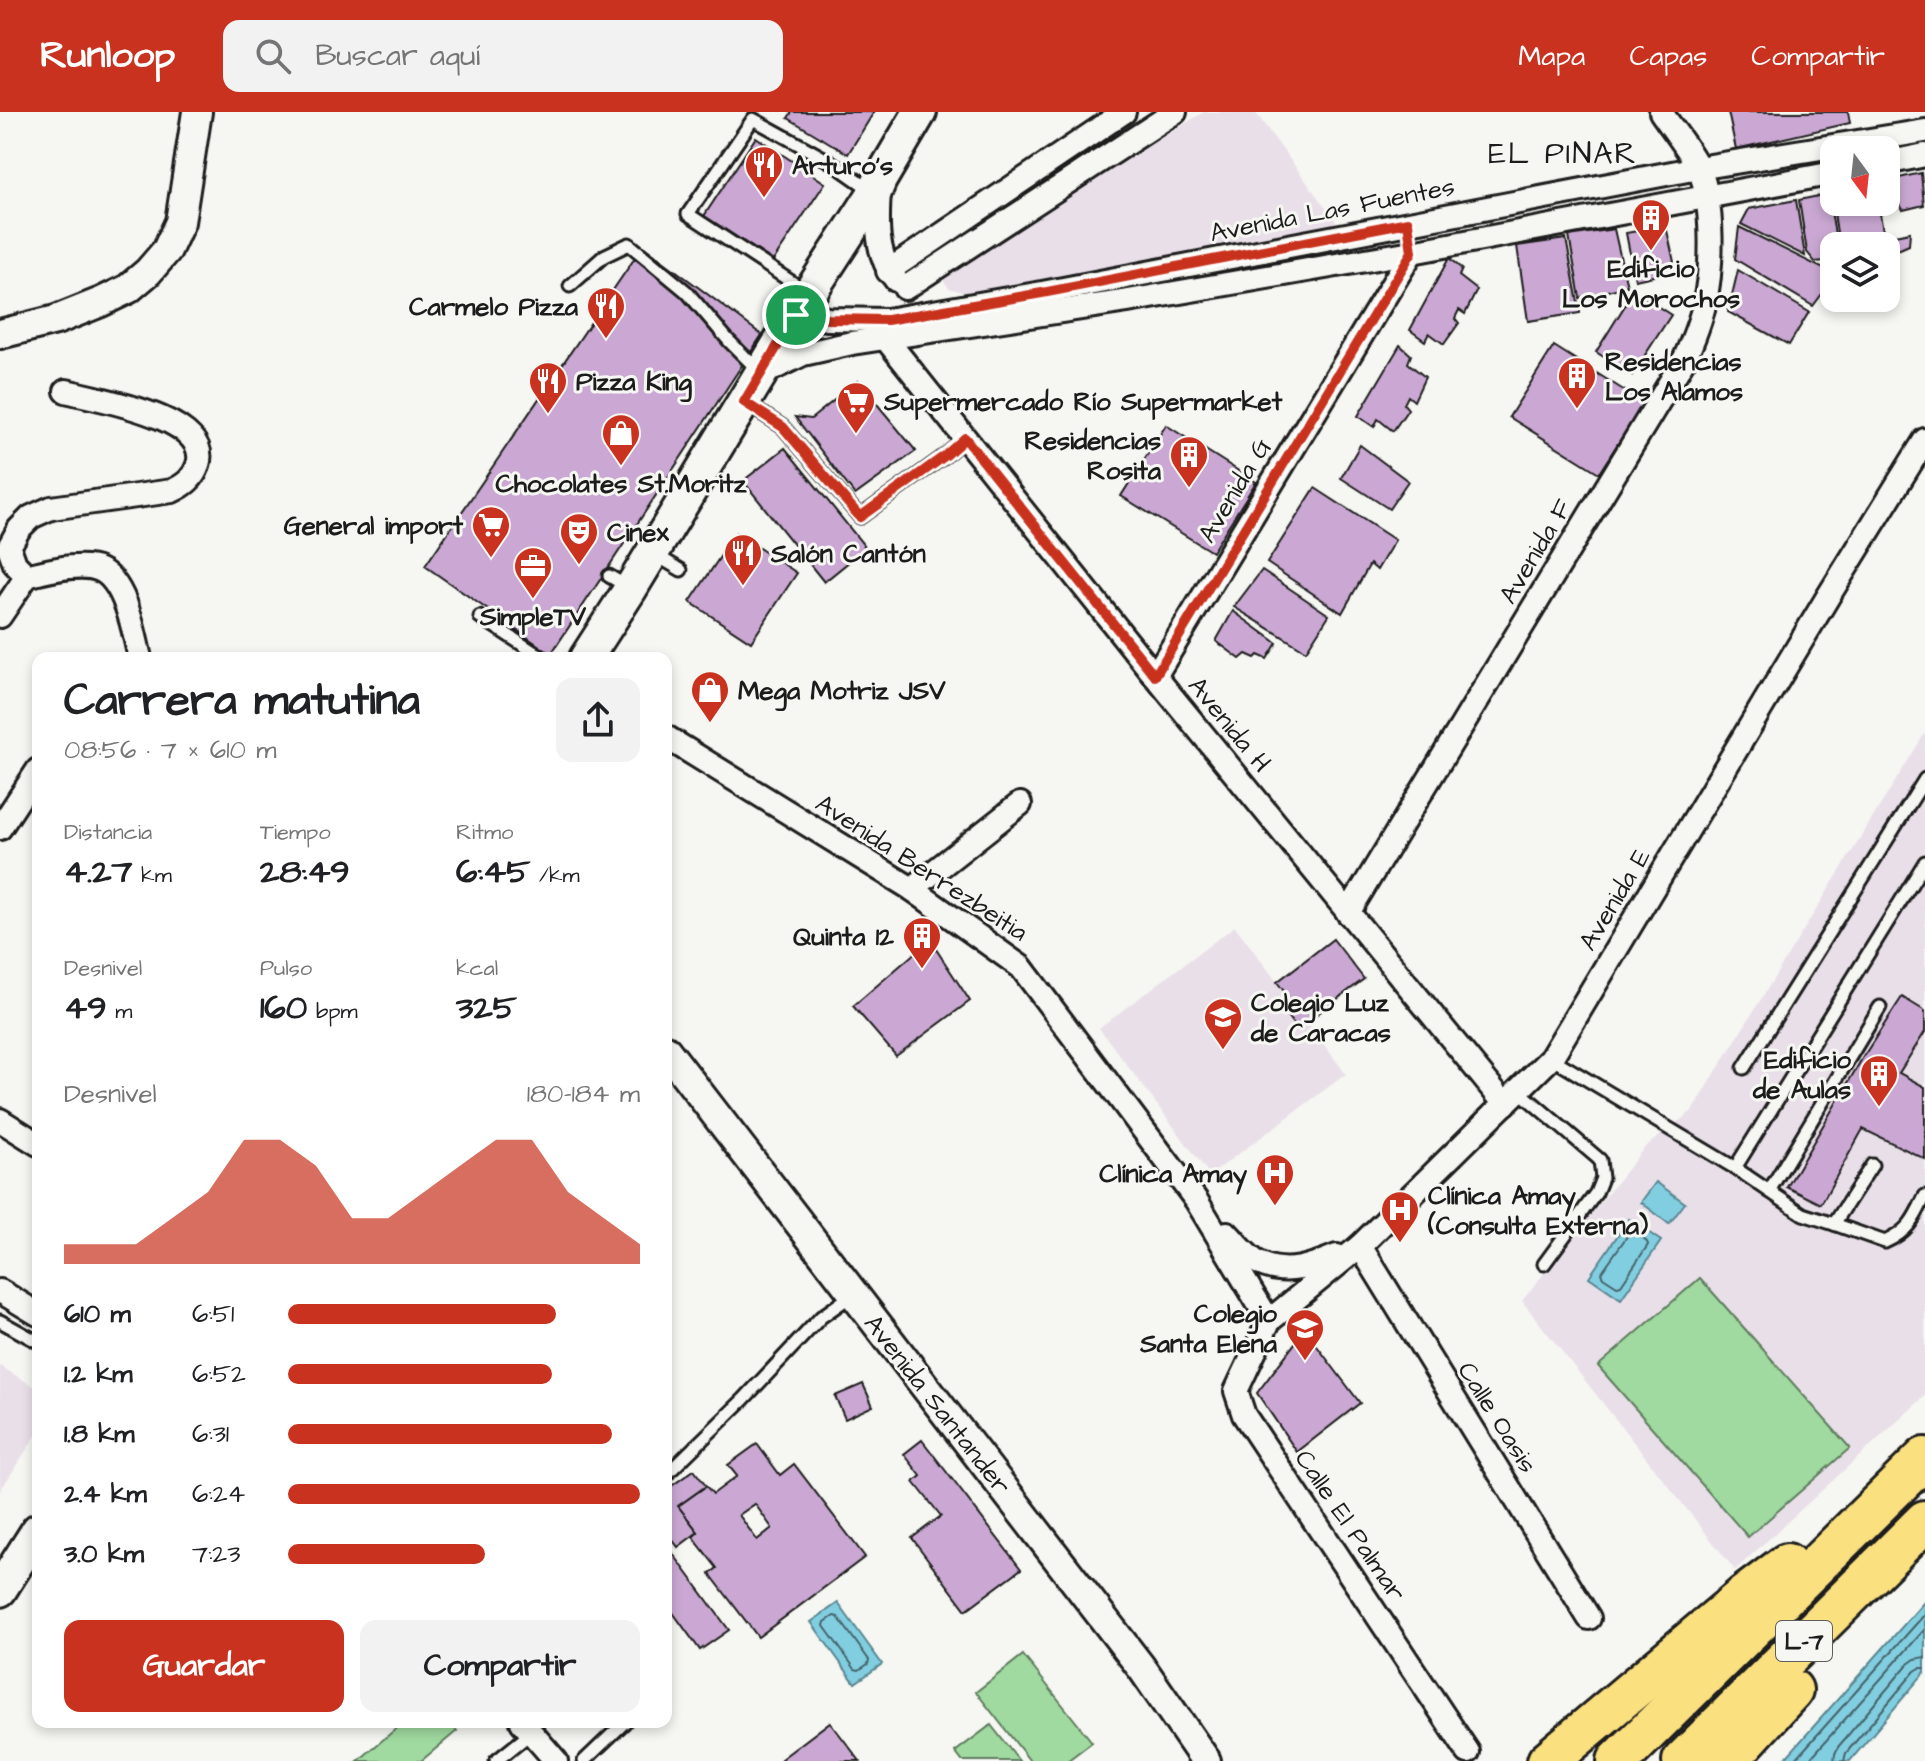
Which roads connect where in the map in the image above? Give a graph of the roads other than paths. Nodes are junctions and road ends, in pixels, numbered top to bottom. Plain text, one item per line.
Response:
1 (197, 112) edge
2 (920, 112) edge
3 (1124, 112) edge
4 (1175, 112) edge
5 (1661, 112) edge
6 (1920, 112) edge
7 (1925, 120) edge
8 (1925, 131) edge
9 (1925, 155) edge
10 (1900, 160) edge
11 (1698, 168) junction
12 (1820, 176) edge
13 (878, 186) junction
14 (1707, 198) junction
15 (1408, 222) junction
16 (1412, 252) junction
17 (888, 271) junction
18 (570, 286) dead end
19 (905, 288) junction
20 (802, 305) junction
21 (958, 308) junction
22 (0, 334) edge
23 (886, 339) junction
24 (761, 373) junction
25 (66, 391) dead end
26 (744, 402) junction
27 (965, 438) junction
28 (1925, 440) edge
29 (652, 553) junction
30 (681, 570) dead end
31 (27, 576) junction
32 (0, 616) edge
33 (480, 617) dead end
34 (138, 652) edge
35 (534, 652) edge
36 (589, 652) edge
37 (1155, 676) junction
38 (672, 741) edge
39 (32, 779) edge
40 (1925, 779) edge
41 (1020, 804) dead end
42 (0, 828) edge
43 (1925, 862) edge
44 (912, 889) junction
45 (1348, 913) junction
46 (1880, 1007) dead end
47 (672, 1058) edge
48 (1551, 1058) junction
49 (1744, 1068) dead end
50 (1512, 1097) junction
51 (0, 1120) edge
52 (32, 1140) edge
53 (1872, 1165) dead end
54 (1735, 1168) junction
55 (1769, 1191) junction
56 (1925, 1196) edge
57 (1196, 1200) junction
58 (1834, 1224) junction
59 (1360, 1246) junction
60 (1544, 1264) dead end
61 (0, 1291) edge
62 (853, 1294) junction
63 (32, 1310) edge
64 (0, 1321) edge
65 (1269, 1321) junction
66 (32, 1339) edge
67 (1925, 1458) edge
68 (672, 1469) edge
69 (1925, 1521) edge
70 (1854, 1527) junction
71 (32, 1538) edge
72 (1925, 1550) edge
73 (0, 1590) edge
74 (1589, 1618) dead end
75 (527, 1728) edge
76 (619, 1728) edge
77 (1468, 1752) dead end
78 (496, 1761) edge
79 (556, 1761) edge
80 (584, 1761) edge
81 (1206, 1761) edge
82 (1548, 1761) edge
83 (1618, 1761) edge
84 (1683, 1761) edge
85 (1727, 1761) edge

1 - 22 street
2 - 13 main road
3 - 17 street
4 - 19 street
5 - 11 street, Avenida F
6 - 7 street
8 - 11 street, Avenida Las Fuentes
9 - 10 street
11 - 14 street, Avenida F
11 - 15 street, Avenida Las Fuentes
12 - 14 street, Avenida Las Fuentes
13 - 17 street
13 - 20 main road
13 - 20 lane
14 - 16 street, Avenida Las Fuentes
14 - 45 street, Avenida F
15 - 16 street
15 - 21 street, Avenida Las Fuentes
16 - 23 street, Avenida Las Fuentes
16 - 37 street, Avenida G
17 - 19 street
18 - 24 lane
19 - 21 street
20 - 21 street, Avenida Las Fuentes
20 - 24 main road
23 - 24 street, Avenida Las Fuentes
23 - 27 street, Avenida H
24 - 26 main road
25 - 31 street
26 - 27 lane
26 - 29 main road
27 - 37 street, Avenida H
28 - 48 street, Avenida E
29 - 30 lane
29 - 36 main road
31 - 32 street
31 - 34 street
33 - 35 lane
37 - 45 street, Avenida H
38 - 44 street, Avenida Berrezbeitia
39 - 42 street
40 - 49 lane
41 - 44 street
43 - 54 lane
44 - 57 street, Avenida Berrezbeitia
45 - 50 street, Avenida H
46 - 55 lane
47 - 62 street, Avenida Santander
48 - 50 street, Avenida E
48 - 54 lane
50 - 59 street, Avenida E
50 - 60 lane
51 - 52 street
53 - 58 lane
54 - 55 lane
55 - 58 lane
56 - 58 lane
57 - 59 street, Avenida Berrezbeitia
57 - 65 street, Avenida Berrezbeitia
59 - 65 street, Avenida E
59 - 74 street, Calle Oasis
61 - 63 street
62 - 68 lane
62 - 81 street, Avenida Santander
64 - 66 lane
65 - 77 street, Calle El Palmar
67 - 70 highway, L-7
69 - 84 highway, L-7
70 - 82 highway
70 - 83 highway, L-7
71 - 73 main road
72 - 85 highway
75 - 78 lane
75 - 79 street
76 - 80 lane

